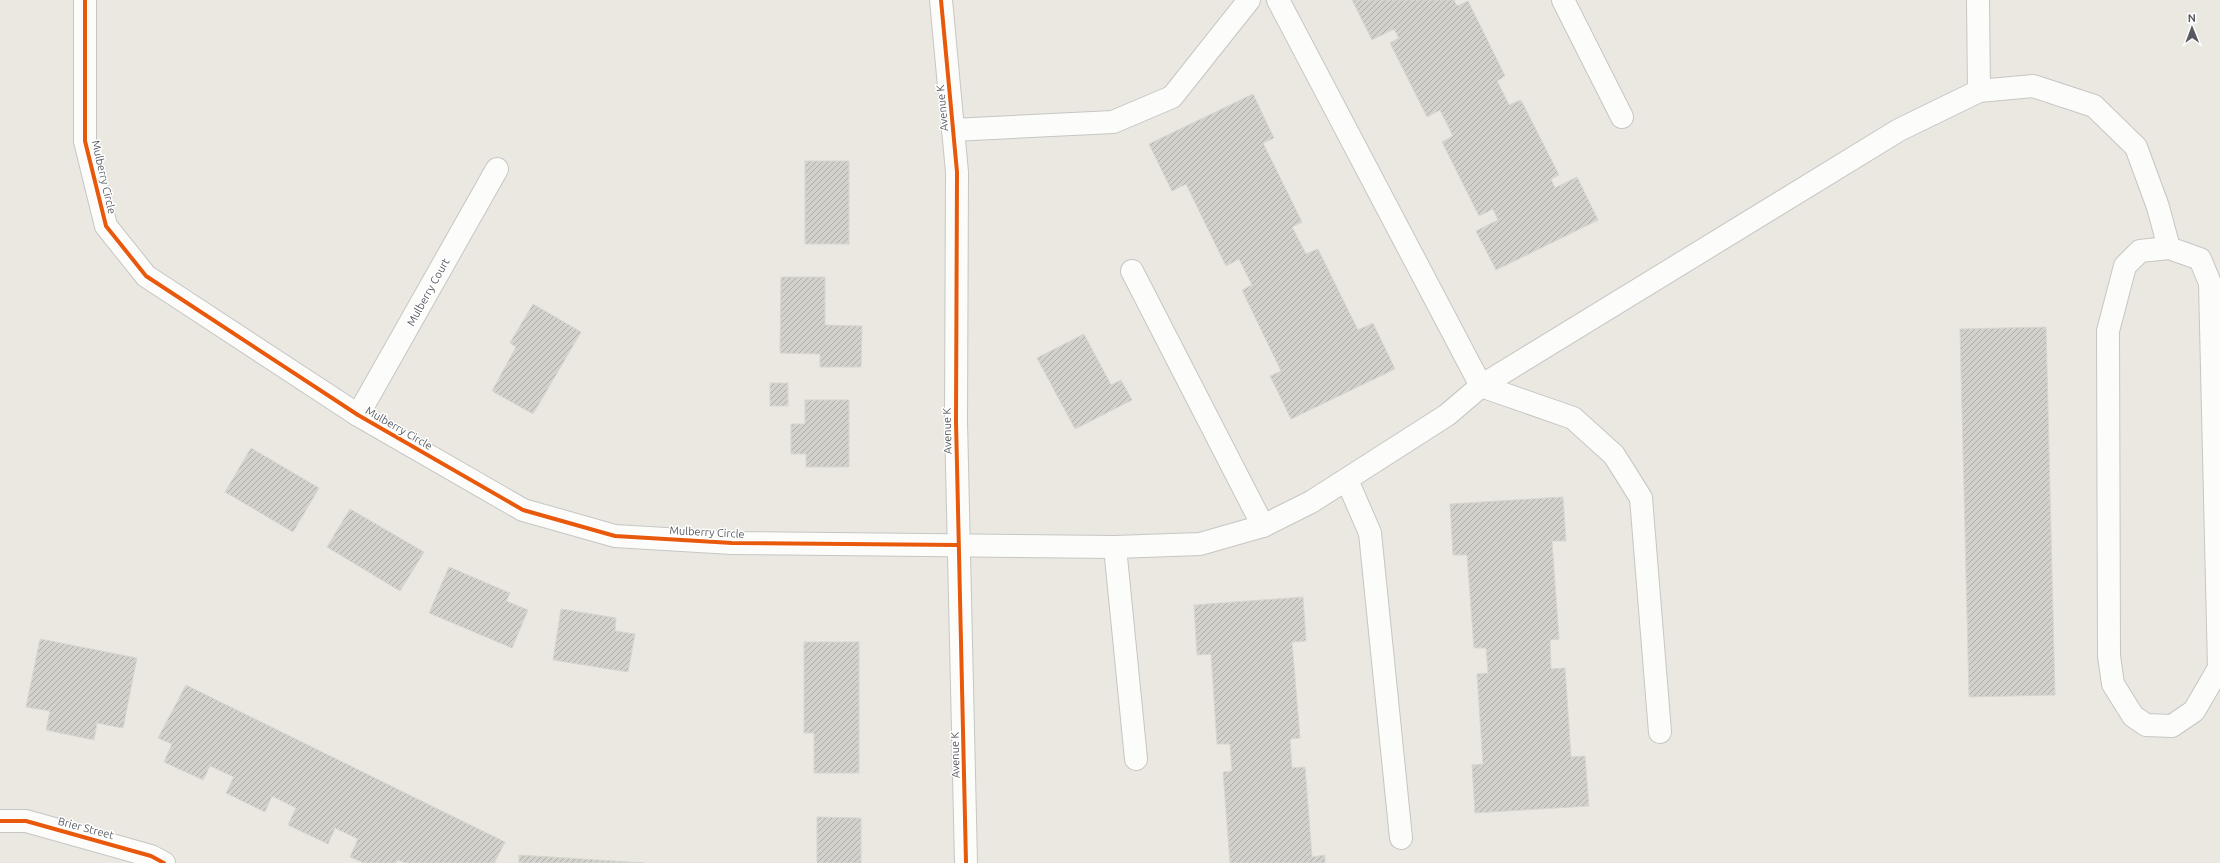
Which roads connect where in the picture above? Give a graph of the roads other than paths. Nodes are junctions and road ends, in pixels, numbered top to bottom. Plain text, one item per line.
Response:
1 (85, 0) edge
2 (941, 0) edge
3 (1249, 0) edge
4 (1278, 0) edge
5 (1563, 0) edge
6 (1978, 0) edge
7 (1979, 90) junction
8 (1622, 117) dead end
9 (953, 130) junction
10 (497, 169) dead end
11 (2169, 248) junction
12 (1132, 271) dead end
13 (1481, 386) junction
14 (358, 415) junction
15 (1347, 480) junction
16 (1263, 526) junction
17 (958, 545) junction
18 (1115, 547) junction
19 (1660, 732) dead end
20 (1136, 759) dead end
21 (0, 821) edge
22 (1402, 838) dead end
23 (164, 863) edge
24 (966, 863) edge

1 - 14 street, Mulberry Circle
2 - 9 street, Avenue K
3 - 9 street
4 - 13 street
5 - 8 street
6 - 7 street
7 - 11 street
7 - 13 street, Mulberry Circle
9 - 17 street, Avenue K
10 - 14 street, Mulberry Court
11 - 11 street
12 - 16 street
13 - 15 street, Mulberry Circle
13 - 19 street
14 - 17 street, Mulberry Circle
15 - 16 street, Mulberry Circle
15 - 22 street
16 - 18 street, Mulberry Circle
17 - 18 street, Mulberry Circle
17 - 24 street, Avenue K
18 - 20 street
21 - 23 street, Brier Street

